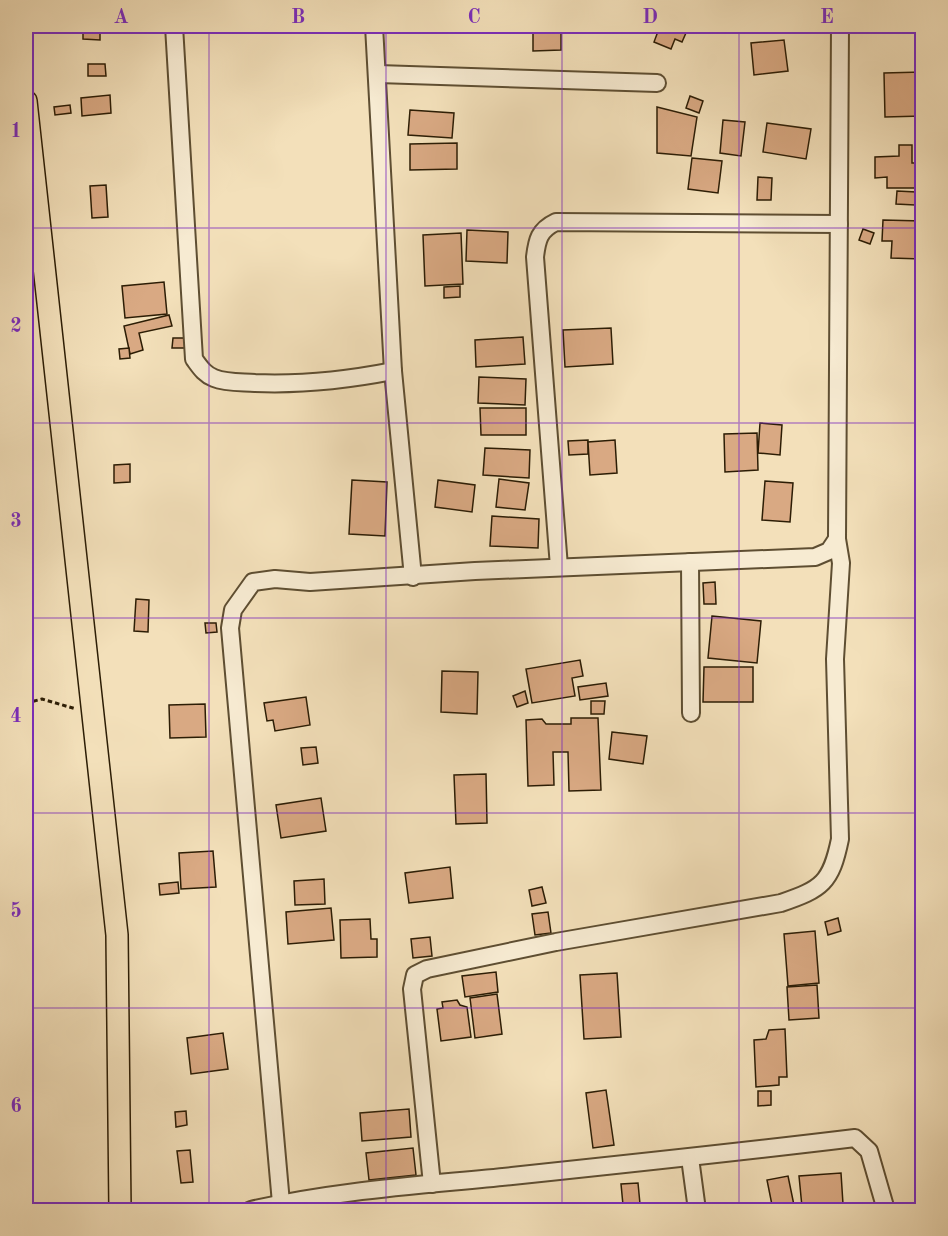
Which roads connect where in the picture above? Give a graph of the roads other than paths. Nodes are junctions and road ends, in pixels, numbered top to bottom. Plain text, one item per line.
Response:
1 (174, 26) edge
2 (374, 26) edge
3 (840, 26) edge
4 (378, 74) junction
5 (657, 82) dead end
6 (26, 101) edge
7 (839, 224) junction
8 (393, 371) junction
9 (837, 539) junction
10 (690, 562) junction
11 (559, 567) junction
12 (413, 577) junction
13 (691, 713) dead end
14 (690, 1158) junction
15 (432, 1184) junction
16 (281, 1203) junction
17 (120, 1210) edge
18 (252, 1210) edge
19 (697, 1210) edge
20 (886, 1210) edge

1 - 8 street
2 - 4 street
3 - 7 street
4 - 5 street
4 - 8 street
6 - 17 main road
7 - 9 street
7 - 11 street
8 - 12 street
9 - 10 street
9 - 15 street
10 - 11 street
10 - 13 street
11 - 12 street
12 - 16 street
14 - 15 street
14 - 19 street
14 - 20 street
15 - 16 street
16 - 18 street

